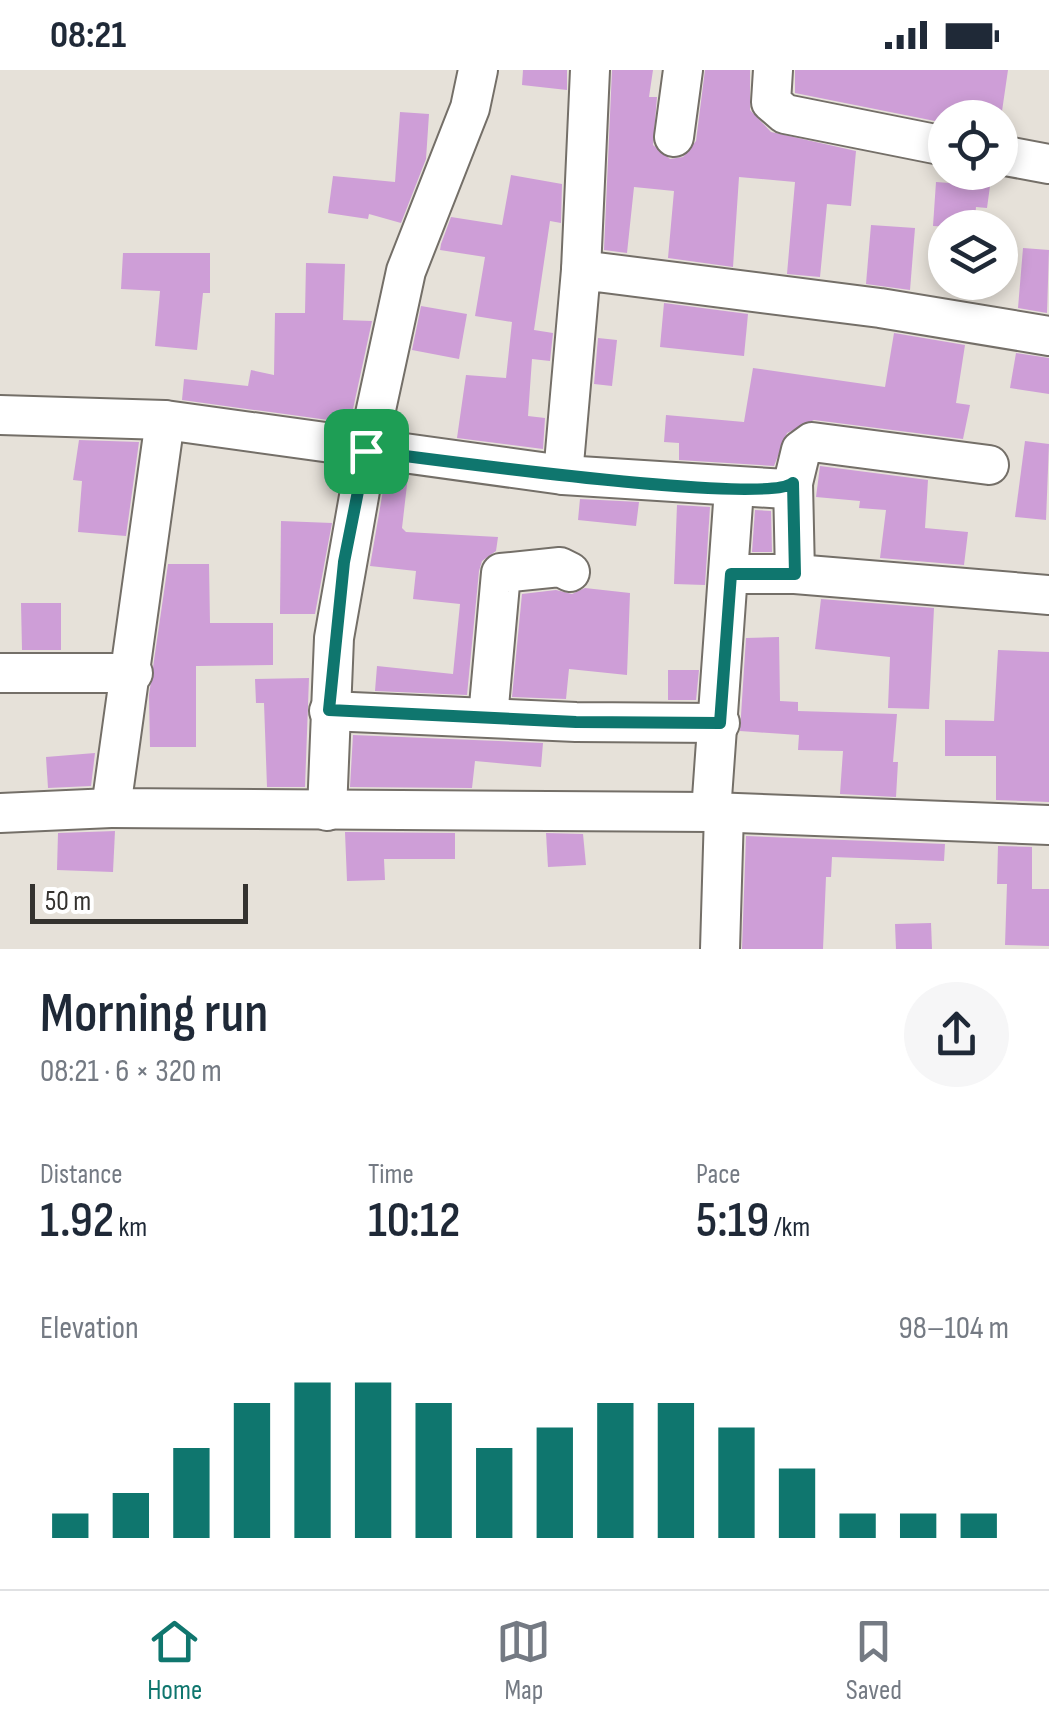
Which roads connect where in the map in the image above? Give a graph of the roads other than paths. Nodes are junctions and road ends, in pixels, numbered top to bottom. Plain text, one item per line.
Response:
1 (478, 70) edge
2 (590, 70) edge
3 (684, 70) edge
4 (774, 70) edge
5 (674, 137) dead end
6 (928, 143) edge
7 (1018, 158) edge
8 (1049, 164) edge
9 (581, 270) junction
10 (1049, 336) edge
11 (0, 415) edge
12 (165, 420) junction
13 (366, 451) junction
14 (989, 465) dead end
15 (563, 475) junction
16 (793, 483) junction
17 (734, 488) junction
18 (570, 572) dead end
19 (731, 574) junction
20 (795, 574) junction
21 (1049, 595) edge
22 (0, 673) edge
23 (132, 673) junction
24 (329, 710) junction
25 (488, 717) junction
26 (720, 723) junction
27 (111, 808) junction
28 (327, 811) junction
29 (718, 812) junction
30 (0, 813) edge
31 (1049, 825) edge
32 (720, 949) edge

1 - 13 street
2 - 9 street
3 - 5 street
4 - 6 street
7 - 8 street
9 - 10 street
9 - 15 street
11 - 12 street
12 - 13 street
12 - 23 street
13 - 15 street
13 - 24 street
14 - 16 street
15 - 17 street
16 - 17 street
16 - 20 street
17 - 19 street
18 - 25 street
19 - 20 street
19 - 26 street
20 - 21 street
22 - 23 street
23 - 27 street
24 - 25 street
24 - 28 street
25 - 26 street
26 - 29 street
27 - 28 street
27 - 30 street
28 - 29 street
29 - 31 street
29 - 32 street

